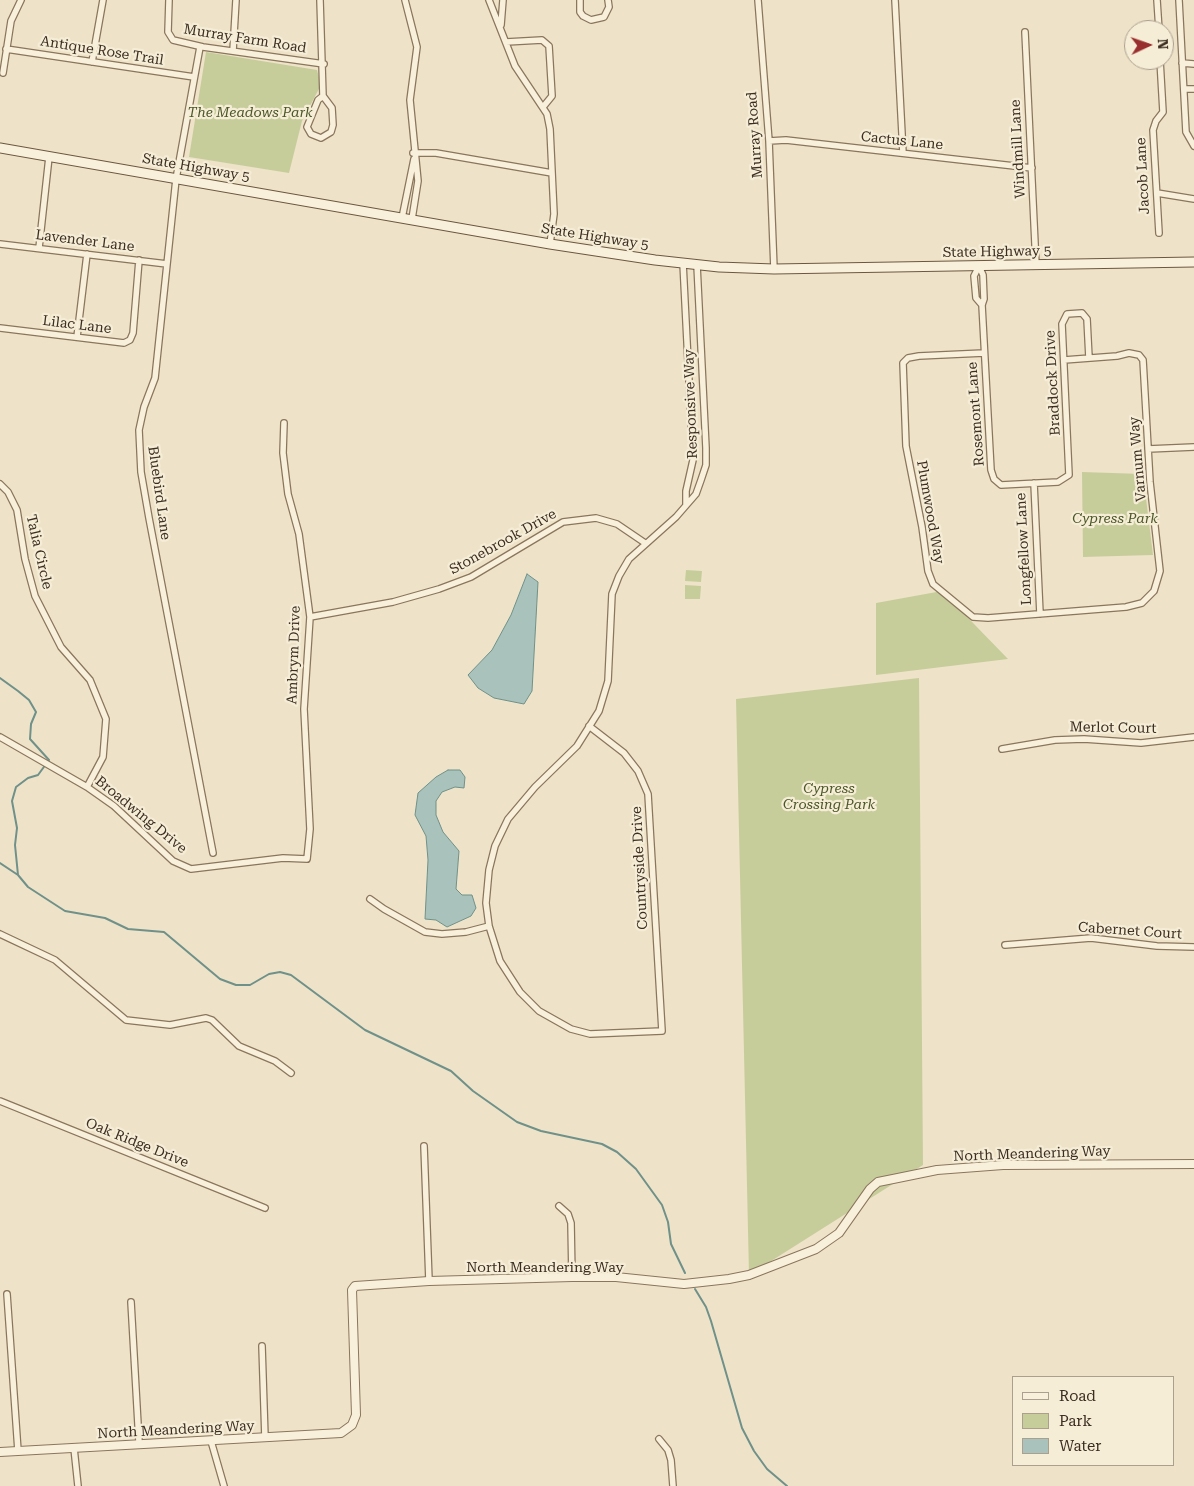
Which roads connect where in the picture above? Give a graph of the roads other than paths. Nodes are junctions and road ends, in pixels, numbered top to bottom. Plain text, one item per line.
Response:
1 (21, 0) edge
2 (103, 0) edge
3 (169, 0) edge
4 (236, 0) edge
5 (320, 0) edge
6 (405, 0) edge
7 (489, 0) edge
8 (503, 0) edge
9 (580, 0) edge
10 (608, 0) edge
11 (758, 0) edge
12 (895, 0) edge
13 (1157, 0) edge
14 (1179, 0) edge
15 (1158, 20) edge
16 (501, 25) junction
17 (1025, 32) dead end
18 (506, 42) junction
19 (200, 47) junction
20 (6, 49) junction
21 (233, 52) junction
22 (92, 62) junction
23 (1182, 63) junction
24 (324, 64) junction
25 (1194, 64) edge
26 (1161, 70) edge
27 (2, 73) dead end
28 (194, 77) junction
29 (1184, 90) junction
30 (1194, 90) edge
31 (323, 96) junction
32 (543, 107) junction
33 (769, 141) junction
34 (1194, 146) edge
35 (0, 148) edge
36 (903, 153) junction
37 (413, 156) junction
38 (49, 157) junction
39 (1032, 168) junction
40 (552, 173) junction
41 (176, 179) junction
42 (1157, 193) junction
43 (1194, 199) edge
44 (402, 218) junction
45 (412, 220) junction
46 (1159, 233) dead end
47 (0, 244) edge
48 (550, 244) junction
49 (39, 248) junction
50 (87, 254) junction
51 (139, 260) junction
52 (1194, 262) edge
53 (683, 263) junction
54 (167, 264) junction
55 (697, 265) junction
56 (1036, 265) junction
57 (979, 266) junction
58 (774, 270) junction
59 (0, 328) edge
60 (77, 337) junction
61 (984, 353) junction
62 (1089, 358) junction
63 (1064, 360) junction
64 (284, 423) dead end
65 (1194, 447) edge
66 (1148, 449) junction
67 (1034, 483) junction
68 (0, 484) edge
69 (686, 504) junction
70 (646, 543) junction
71 (1040, 614) junction
72 (310, 617) junction
73 (589, 726) junction
74 (0, 737) edge
75 (1194, 737) edge
76 (1002, 749) dead end
77 (87, 787) junction
78 (213, 853) dead end
79 (306, 859) joint
80 (370, 899) dead end
81 (489, 926) junction
82 (0, 934) edge
83 (1005, 945) dead end
84 (1194, 947) edge
85 (291, 1073) dead end
86 (0, 1101) edge
87 (424, 1146) dead end
88 (1194, 1164) edge
89 (559, 1206) dead end
90 (265, 1208) dead end
91 (572, 1277) junction
92 (429, 1281) junction
93 (7, 1294) dead end
94 (131, 1302) dead end
95 (262, 1346) dead end
96 (266, 1438) junction
97 (659, 1439) dead end
98 (211, 1441) junction
99 (138, 1442) junction
100 (74, 1448) junction
101 (18, 1451) junction
102 (0, 1452) edge
103 (78, 1486) edge
104 (224, 1486) edge
105 (673, 1486) edge

1 - 20 street
2 - 22 street
3 - 19 street, Murray Farm Road
4 - 21 street
5 - 24 street
6 - 37 street
7 - 16 street
8 - 16 street
9 - 10 street
11 - 33 street, Murray Road
12 - 36 street
13 - 15 street
14 - 23 street
16 - 18 street
17 - 39 street, Windmill Lane
18 - 32 street
18 - 32 street
19 - 21 street, Murray Farm Road
19 - 28 street, Bluebird Lane
20 - 22 street, Antique Rose Trail
20 - 27 street
21 - 24 street, Murray Farm Road
22 - 28 street, Antique Rose Trail
23 - 25 street
23 - 29 street
24 - 31 street
26 - 42 street, Jacob Lane
28 - 41 street, Bluebird Lane
29 - 30 street
29 - 34 street
31 - 31 street
32 - 40 street
33 - 36 street, Cactus Lane
33 - 58 street, Murray Road
35 - 38 main road, State Highway 5
36 - 39 street, Cactus Lane
37 - 40 street
37 - 44 street
37 - 45 street
38 - 41 main road, State Highway 5
38 - 49 street
39 - 56 street, Windmill Lane
40 - 48 street
41 - 44 main road, State Highway 5
41 - 54 street, Bluebird Lane
42 - 43 street
42 - 46 street, Jacob Lane
44 - 45 main road, State Highway 5
45 - 48 main road, State Highway 5
47 - 49 street, Lavender Lane
48 - 53 main road, State Highway 5
49 - 50 street, Lavender Lane
50 - 51 street, Lavender Lane
50 - 60 street
51 - 54 street, Lavender Lane
51 - 60 street, Lilac Lane
52 - 56 main road, State Highway 5
53 - 55 main road, State Highway 5
53 - 69 street, Responsive Way
54 - 78 street, Bluebird Lane
55 - 58 main road, State Highway 5
55 - 69 street, Responsive Way
56 - 57 main road, State Highway 5
57 - 58 main road, State Highway 5
57 - 61 street, Rosemont Lane
59 - 60 street, Lilac Lane
61 - 67 street, Rosemont Lane
61 - 71 street, Plumwood Way
62 - 63 street
62 - 63 street, Braddock Drive
62 - 66 street, Varnum Way
63 - 67 street, Braddock Drive
64 - 72 street, Ambrym Drive
65 - 66 street
66 - 71 street, Varnum Way
67 - 71 street, Longfellow Lane
68 - 77 street, Talia Circle
69 - 70 street
70 - 72 street, Stonebrook Drive
70 - 73 street
72 - 79 street, Ambrym Drive
73 - 81 street
73 - 81 street, Countryside Drive
74 - 77 street, Broadwing Drive
75 - 76 street, Merlot Court
77 - 79 street, Broadwing Drive
80 - 81 street
82 - 85 street
83 - 84 street, Cabernet Court
86 - 90 street, Oak Ridge Drive
87 - 92 street
88 - 91 street, North Meandering Way
89 - 91 street
91 - 92 street, North Meandering Way
92 - 96 street, North Meandering Way
93 - 101 street
94 - 99 street
95 - 96 street
96 - 98 street, North Meandering Way
97 - 105 street
98 - 99 street, North Meandering Way
98 - 104 street
99 - 100 street, North Meandering Way
100 - 101 street, North Meandering Way
100 - 103 street
101 - 102 street, North Meandering Way

